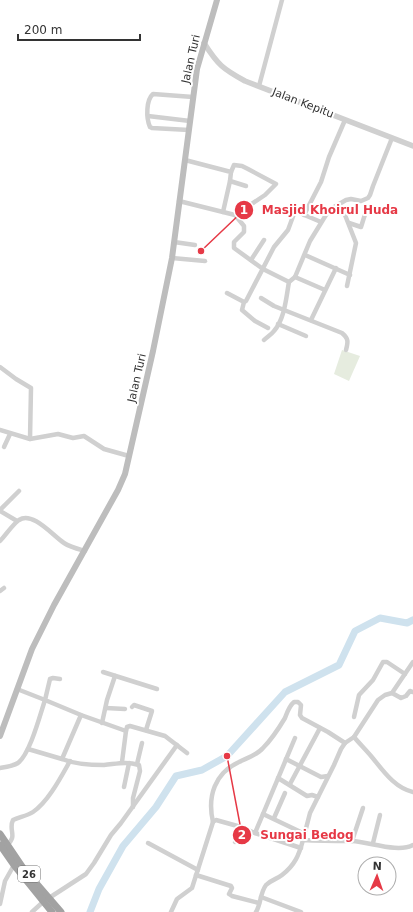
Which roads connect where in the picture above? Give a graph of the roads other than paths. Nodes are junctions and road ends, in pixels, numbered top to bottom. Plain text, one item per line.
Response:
1 (217, 0) edge
2 (282, 0) edge
3 (204, 43) junction
4 (201, 55) junction
5 (212, 56) junction
6 (259, 86) junction
7 (193, 97) junction
8 (148, 116) junction
9 (345, 120) junction
10 (190, 121) junction
11 (189, 130) junction
12 (392, 138) junction
13 (413, 146) edge
14 (185, 160) junction
15 (232, 172) junction
16 (230, 181) junction
17 (246, 186) dead end
18 (179, 201) junction
19 (338, 205) junction
20 (367, 208) dead end
21 (222, 212) junction
22 (235, 215) junction
23 (304, 215) junction
24 (321, 222) junction
25 (349, 223) junction
26 (264, 240) dead end
27 (174, 242) junction
28 (195, 245) dead end
29 (305, 255) junction
30 (172, 258) junction
31 (252, 260) junction
32 (205, 261) dead end
33 (336, 268) junction
34 (263, 269) junction
35 (350, 275) junction
36 (295, 277) junction
37 (290, 282) junction
38 (347, 286) dead end
39 (325, 290) junction
40 (227, 293) dead end
41 (261, 298) dead end
42 (244, 302) junction
43 (284, 309) junction
44 (311, 320) junction
45 (278, 324) junction
46 (268, 328) dead end
47 (306, 336) dead end
48 (264, 340) dead end
49 (346, 350) dead end
50 (0, 367) edge
51 (0, 430) edge
52 (10, 434) junction
53 (30, 439) junction
54 (4, 447) dead end
55 (129, 456) junction
56 (19, 491) dead end
57 (0, 511) edge
58 (17, 521) junction
59 (0, 541) edge
60 (85, 551) junction
61 (413, 662) edge
62 (103, 672) dead end
63 (404, 674) junction
64 (115, 676) junction
65 (60, 679) dead end
66 (17, 689) junction
67 (157, 689) dead end
68 (413, 692) edge
69 (392, 693) junction
70 (45, 700) junction
71 (132, 707) dead end
72 (106, 708) junction
73 (125, 709) dead end
74 (81, 715) junction
75 (354, 717) dead end
76 (102, 723) junction
77 (320, 728) junction
78 (146, 730) junction
79 (126, 731) junction
80 (0, 736) edge
81 (354, 737) junction
82 (295, 738) dead end
83 (345, 743) junction
84 (142, 744) dead end
85 (177, 745) junction
86 (28, 749) junction
87 (187, 752) dead end
88 (62, 759) junction
89 (286, 759) junction
90 (70, 761) junction
91 (122, 762) junction
92 (129, 763) junction
93 (137, 764) junction
94 (300, 766) junction
95 (0, 768) edge
96 (328, 776) junction
97 (278, 778) junction
98 (290, 784) junction
99 (124, 787) dead end
100 (413, 792) edge
101 (285, 793) dead end
102 (318, 797) junction
103 (133, 807) junction
104 (362, 808) dead end
105 (263, 814) junction
106 (380, 816) dead end
107 (274, 818) junction
108 (213, 822) junction
109 (241, 827) junction
110 (255, 833) junction
111 (0, 834) edge
112 (305, 834) junction
113 (303, 840) junction
114 (352, 841) junction
115 (148, 842) dead end
116 (235, 842) dead end
117 (373, 843) junction
118 (413, 844) edge
119 (3, 845) edge
120 (301, 848) junction
121 (14, 865) junction
122 (197, 872) junction
123 (261, 897) junction
124 (46, 900) junction
125 (259, 903) junction
126 (0, 904) edge
127 (32, 912) edge
128 (52, 912) edge
129 (61, 912) edge
130 (172, 912) edge
131 (256, 912) edge
132 (301, 912) edge

1 - 3 main road, Jalan Turi
2 - 6 street
3 - 4 main road, Jalan Turi
3 - 5 street, Jalan Kepitu
4 - 5 street
4 - 7 main road, Jalan Turi
5 - 6 street, Jalan Kepitu
6 - 9 street, Jalan Kepitu
7 - 8 street
7 - 10 main road, Jalan Turi
8 - 10 street
8 - 11 street
9 - 12 street, Jalan Kepitu
9 - 23 street
10 - 11 main road, Jalan Turi
11 - 14 main road, Jalan Turi
12 - 13 street, Jalan Kepitu
12 - 19 street
14 - 15 street
14 - 18 main road, Jalan Turi
15 - 16 street
15 - 22 street
16 - 17 street
16 - 21 street
18 - 21 street
18 - 27 main road, Jalan Turi
19 - 24 street
19 - 25 street
20 - 25 street
21 - 22 street
22 - 31 street
23 - 24 street
23 - 34 street
24 - 29 street
25 - 35 street
26 - 31 street
27 - 28 street
27 - 30 main road, Jalan Turi
29 - 33 street
29 - 36 street
30 - 32 street
30 - 55 main road, Jalan Turi
31 - 34 street
33 - 35 street
33 - 39 street
34 - 37 street
34 - 42 street
35 - 38 street
36 - 37 street
36 - 39 street
37 - 43 street
39 - 44 street
40 - 42 street
41 - 43 street
42 - 46 street
43 - 44 street
43 - 45 street
44 - 49 street
45 - 47 street
45 - 48 street
50 - 53 street
51 - 52 street
52 - 53 street
52 - 54 street
53 - 55 street
55 - 60 main road, Jalan Turi
56 - 57 street
57 - 58 street
58 - 59 street
58 - 60 street
60 - 66 main road, Jalan Turi
61 - 63 street
62 - 64 street
63 - 69 street
63 - 75 street
64 - 67 street
64 - 72 street
65 - 70 street
66 - 70 street
66 - 80 main road, Jalan Turi
68 - 69 street
69 - 81 street
70 - 74 street
70 - 86 street
71 - 78 street
72 - 73 street
72 - 76 street
74 - 76 street
74 - 88 street
76 - 79 street
77 - 83 street
77 - 94 street
77 - 108 street
78 - 79 street
78 - 85 street
79 - 91 street
81 - 83 street
81 - 100 street
82 - 89 street
83 - 96 street
84 - 93 street
85 - 87 street
85 - 103 street
86 - 88 street
86 - 95 street
88 - 90 street
89 - 94 street
89 - 97 street
90 - 91 street
90 - 119 street
91 - 92 street
92 - 93 street
92 - 99 street
93 - 103 street
94 - 96 street
94 - 98 street
96 - 102 street
97 - 98 street
97 - 105 street
98 - 102 street
101 - 107 street
102 - 112 street
103 - 124 street
104 - 114 street
105 - 107 street
105 - 110 street
106 - 117 street
107 - 112 street
108 - 109 street
108 - 122 street
109 - 110 street
109 - 116 street
110 - 120 street
111 - 119 highway, 26
112 - 113 street
113 - 114 street
113 - 120 street
114 - 117 street
115 - 122 street
117 - 118 street
119 - 121 highway, 26
119 - 124 highway, 26
120 - 123 street
121 - 124 highway, 26
121 - 126 street
122 - 125 street
122 - 130 street
123 - 125 street
123 - 132 street
124 - 127 street
124 - 128 highway, 26
124 - 129 highway, 26
125 - 131 street

